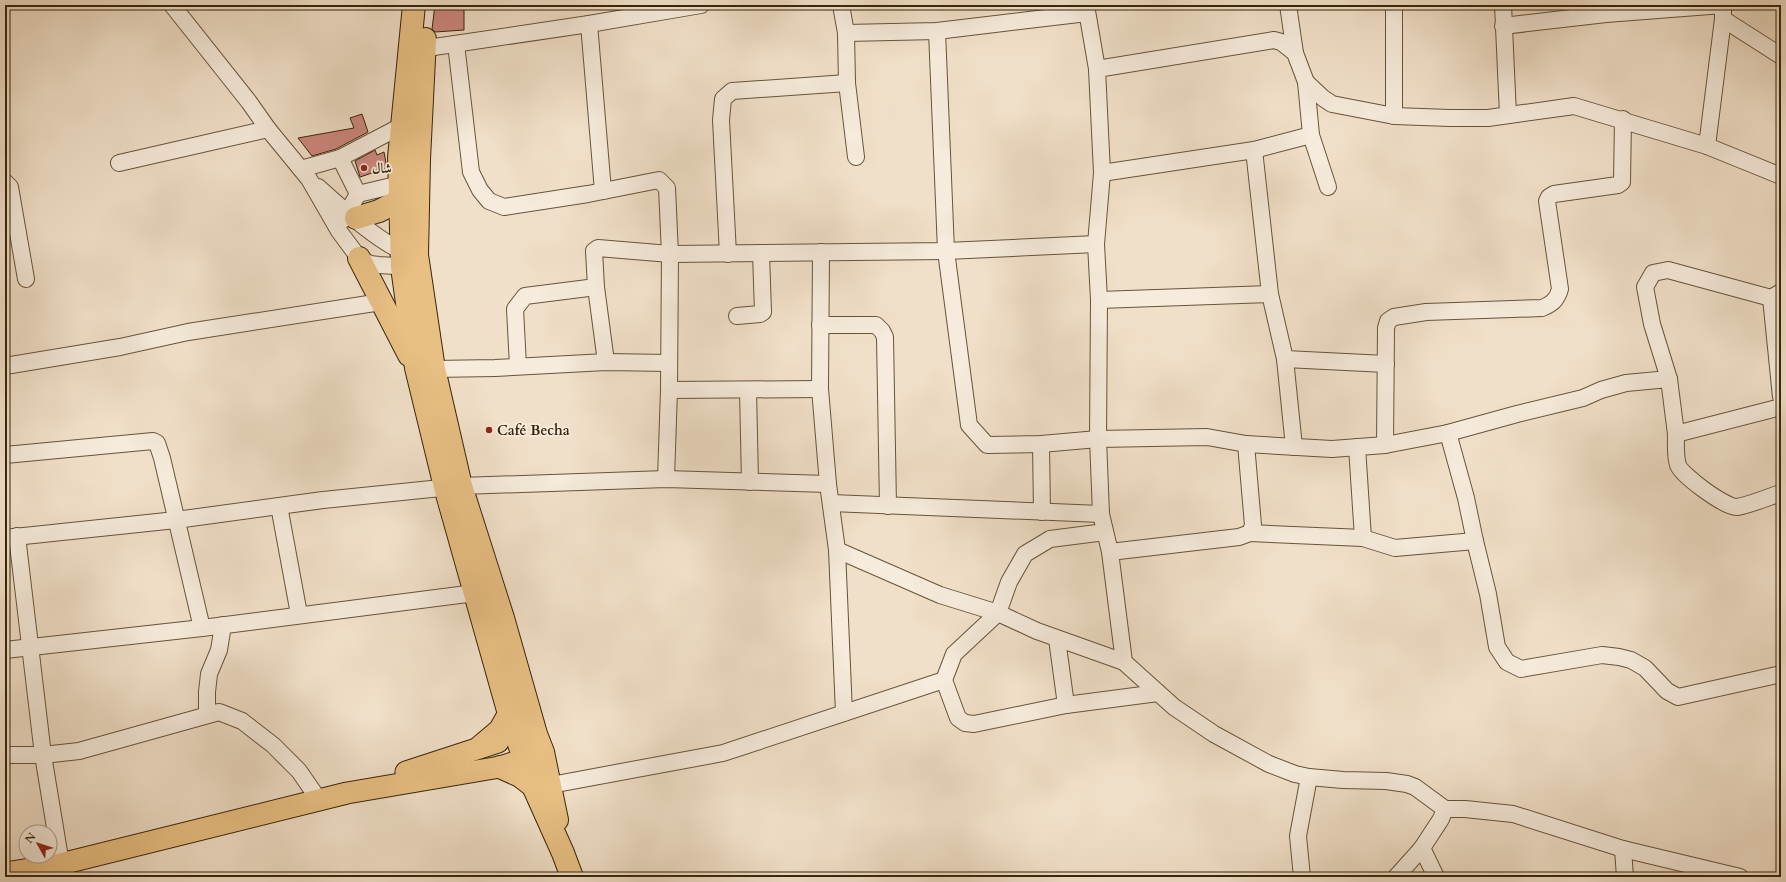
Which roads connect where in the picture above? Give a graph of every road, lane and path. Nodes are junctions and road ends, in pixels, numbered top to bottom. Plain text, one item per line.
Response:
1 (172, 5) edge
2 (414, 5) edge
3 (428, 5) edge
4 (701, 5) edge
5 (841, 5) edge
6 (1288, 5) edge
7 (1394, 5) edge
8 (1503, 5) edge
9 (1086, 9) edge
10 (1723, 10) edge
11 (589, 24) junction
12 (1503, 26) junction
13 (937, 31) junction
14 (846, 34) junction
15 (456, 44) junction
16 (416, 50) junction
17 (1295, 53) junction
18 (1781, 56) edge
19 (1097, 69) junction
20 (1306, 82) junction
21 (847, 83) junction
22 (1508, 114) junction
23 (1394, 116) junction
24 (1623, 119) junction
25 (412, 121) junction
26 (268, 129) junction
27 (1311, 135) junction
28 (1707, 146) junction
29 (1254, 150) junction
30 (856, 157) dead end
31 (340, 158) junction
32 (118, 163) dead end
33 (1102, 173) junction
34 (305, 174) junction
35 (1781, 176) edge
36 (5, 182) edge
37 (1328, 187) dead end
38 (603, 191) junction
39 (400, 192) junction
40 (358, 194) junction
41 (347, 220) junction
42 (1096, 244) junction
43 (946, 251) junction
44 (821, 252) junction
45 (670, 254) junction
46 (728, 254) junction
47 (761, 254) junction
48 (359, 258) junction
49 (410, 260) junction
50 (26, 279) dead end
51 (596, 287) junction
52 (1270, 294) junction
53 (1776, 295) edge
54 (1099, 300) junction
55 (381, 302) junction
56 (737, 316) dead end
57 (820, 325) junction
58 (1285, 359) junction
59 (606, 362) junction
60 (669, 363) junction
61 (1386, 364) junction
62 (5, 366) edge
63 (518, 366) junction
64 (425, 369) junction
65 (1669, 379) junction
66 (820, 389) junction
67 (670, 390) junction
68 (748, 390) junction
69 (1781, 397) edge
70 (1781, 407) edge
71 (1448, 433) junction
72 (1676, 434) junction
73 (1098, 439) junction
74 (1040, 444) junction
75 (1246, 444) junction
76 (1385, 445) junction
77 (1294, 447) junction
78 (1357, 447) junction
79 (5, 455) edge
80 (666, 479) junction
81 (750, 482) junction
82 (828, 484) junction
83 (453, 487) junction
84 (1781, 493) edge
85 (831, 504) junction
86 (279, 506) junction
87 (888, 506) junction
88 (1042, 512) junction
89 (1101, 514) junction
90 (176, 520) junction
91 (1105, 532) junction
92 (1250, 533) junction
93 (11, 537) edge
94 (1363, 538) junction
95 (1475, 541) junction
96 (837, 550) junction
97 (1110, 552) junction
98 (475, 593) junction
99 (998, 613) junction
100 (299, 614) junction
101 (223, 625) junction
102 (202, 628) junction
103 (1058, 639) junction
104 (30, 648) junction
105 (5, 650) edge
106 (1124, 662) junction
107 (1781, 674) edge
108 (944, 680) junction
109 (1158, 692) junction
110 (1066, 705) junction
111 (844, 713) junction
112 (509, 714) junction
113 (207, 715) junction
114 (481, 746) junction
115 (530, 746) junction
116 (5, 755) edge
117 (43, 755) junction
118 (500, 767) junction
119 (1310, 777) junction
120 (542, 785) junction
121 (347, 793) junction
122 (319, 800) junction
123 (1445, 809) junction
124 (1422, 848) junction
125 (1623, 849) junction
126 (61, 864) junction
127 (5, 873) edge
128 (1732, 876) edge
129 (572, 877) edge
130 (1302, 877) edge
131 (1396, 877) edge
132 (1436, 877) edge
133 (1625, 877) edge

1 - 26 street
2 - 16 highway
3 - 16 highway
4 - 11 street
5 - 14 street
6 - 17 street
7 - 23 street
8 - 12 street
9 - 13 street
9 - 19 street
10 - 12 street
10 - 18 street
10 - 28 street
11 - 15 street
11 - 38 street
12 - 22 street
13 - 14 street
13 - 43 street
14 - 21 street
15 - 16 street
15 - 38 street
16 - 25 highway
17 - 19 street
17 - 20 street
19 - 33 street
20 - 23 street
20 - 27 street
21 - 30 street
21 - 46 street
22 - 23 street
22 - 24 street
24 - 28 street
24 - 61 street
25 - 31 street
25 - 39 highway
25 - 49 highway
26 - 32 street
26 - 34 street
27 - 29 street
27 - 37 street
28 - 35 street
29 - 33 street
29 - 52 street
31 - 34 street
31 - 40 street
33 - 42 street
34 - 41 street
36 - 50 street
38 - 45 street
39 - 40 street
39 - 41 highway
39 - 49 highway
40 - 41 street
41 - 48 street
41 - 49 street
42 - 43 street
42 - 54 street
43 - 44 street
43 - 74 street
44 - 47 street
44 - 57 street
45 - 46 street
45 - 51 street
45 - 60 street
46 - 47 street
47 - 56 street
48 - 49 street
48 - 55 highway
49 - 64 highway
51 - 59 street
51 - 63 street
52 - 54 street
52 - 58 street
53 - 65 street
53 - 69 street
54 - 73 street
55 - 62 street
55 - 64 highway
57 - 66 street
57 - 87 street
58 - 61 street
58 - 77 street
59 - 60 street
59 - 63 street
60 - 67 street
61 - 76 street
63 - 64 street
64 - 83 highway
65 - 71 street
65 - 72 street
66 - 68 street
66 - 82 street
67 - 68 street
67 - 80 street
68 - 81 street
70 - 72 street
71 - 76 street
71 - 95 street
72 - 84 street
73 - 74 street
73 - 75 street
73 - 89 street
74 - 88 street
75 - 77 street
75 - 92 street
76 - 78 street
77 - 78 street
78 - 94 street
79 - 90 street
80 - 81 street
80 - 83 street
81 - 82 street
82 - 85 street
83 - 86 street
83 - 98 highway
83 - 115 highway
85 - 87 street
85 - 96 street
86 - 90 street
86 - 100 street
87 - 88 street
88 - 89 street
89 - 91 street
90 - 93 street
90 - 102 street
91 - 97 street
91 - 99 street
92 - 94 street
92 - 97 street
93 - 104 street
94 - 95 street
95 - 107 street
96 - 99 street
96 - 111 street
97 - 106 street
98 - 100 street
98 - 112 highway
99 - 103 street
99 - 108 street
100 - 101 street
101 - 102 street
101 - 113 street
102 - 104 street
103 - 106 street
103 - 110 street
104 - 105 street
104 - 117 street
106 - 109 street
108 - 110 street
108 - 111 street
109 - 110 street
109 - 119 street
111 - 120 street
112 - 114 highway
112 - 115 highway
113 - 117 street
113 - 122 street
114 - 115 main road
114 - 121 main road
115 - 118 main road
115 - 120 highway
116 - 117 street
117 - 126 street
118 - 120 highway
118 - 121 main road
119 - 123 street
119 - 130 street
120 - 129 highway
121 - 122 main road
122 - 126 main road
123 - 124 street
123 - 125 street
124 - 131 street
124 - 132 street
125 - 128 street
125 - 133 street
126 - 127 main road

